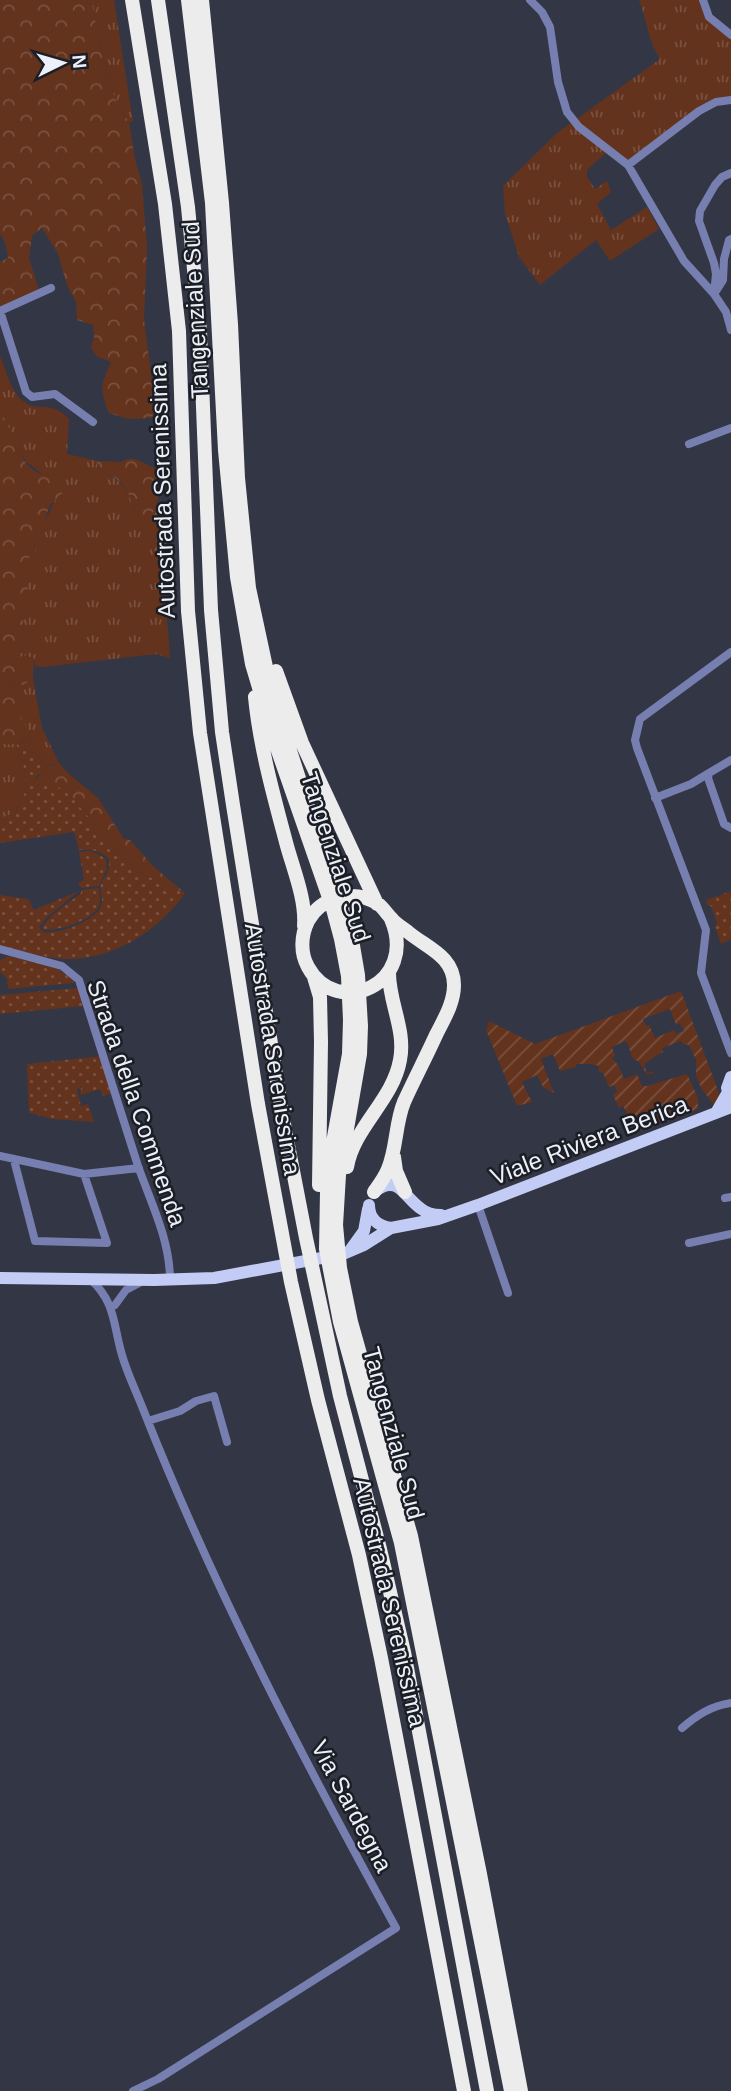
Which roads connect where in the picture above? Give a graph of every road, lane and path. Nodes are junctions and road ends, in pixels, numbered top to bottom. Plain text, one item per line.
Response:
1 (132, 0) edge
2 (158, 0) edge
3 (188, 0) edge
4 (202, 0) edge
5 (530, 0) edge
6 (704, 0) edge
7 (731, 35) edge
8 (731, 100) edge
9 (628, 165) junction
10 (731, 173) edge
11 (731, 239) edge
12 (51, 288) dead end
13 (714, 294) junction
14 (0, 311) edge
15 (729, 311) edge
16 (731, 330) edge
17 (93, 422) dead end
18 (731, 428) edge
19 (689, 444) dead end
20 (249, 588) junction
21 (731, 652) edge
22 (252, 664) junction
23 (731, 760) edge
24 (709, 774) junction
25 (691, 784) junction
26 (709, 786) junction
27 (655, 798) junction
28 (731, 828) edge
29 (331, 884) junction
30 (377, 904) junction
31 (391, 919) junction
32 (304, 930) junction
33 (0, 949) edge
34 (436, 951) junction
35 (392, 967) junction
36 (314, 977) junction
37 (731, 1053) edge
38 (731, 1077) edge
39 (729, 1095) edge
40 (731, 1107) edge
41 (714, 1114) junction
42 (394, 1141) junction
43 (0, 1156) edge
44 (14, 1160) junction
45 (139, 1168) junction
46 (84, 1174) junction
47 (407, 1195) junction
48 (371, 1198) junction
49 (478, 1205) junction
50 (451, 1214) junction
51 (394, 1227) junction
52 (731, 1234) edge
53 (689, 1243) dead end
54 (338, 1245) junction
55 (335, 1270) junction
56 (0, 1278) edge
57 (89, 1279) junction
58 (110, 1279) junction
59 (144, 1280) junction
60 (170, 1280) junction
61 (508, 1293) dead end
62 (104, 1294) junction
63 (115, 1305) junction
64 (113, 1315) junction
65 (148, 1421) junction
66 (227, 1442) dead end
67 (731, 1703) edge
68 (682, 1728) dead end
69 (133, 2091) edge
70 (464, 2091) edge
71 (487, 2091) edge
72 (511, 2091) edge
73 (521, 2091) edge

1 - 70 highway, Autostrada Serenissima
2 - 71 highway, Autostrada Serenissima
3 - 22 highway, Tangenziale Sud
4 - 20 highway, Tangenziale Sud
5 - 9 street
6 - 7 street
8 - 9 street
9 - 13 street
10 - 13 street
11 - 13 street
12 - 14 street
13 - 15 street
14 - 17 street
15 - 16 street
18 - 19 street
20 - 29 highway, Tangenziale Sud
20 - 30 highway
21 - 27 street
22 - 29 highway, Tangenziale Sud
22 - 32 highway
23 - 24 street
24 - 25 street
24 - 26 street
25 - 26 street
25 - 27 street
26 - 28 street
27 - 37 street
29 - 54 highway, Tangenziale Sud
30 - 31 highway
30 - 32 highway
31 - 34 highway
31 - 35 highway
32 - 36 highway
33 - 45 street, Strada della Commenda
34 - 35 highway
34 - 42 highway
35 - 36 highway
35 - 54 highway
36 - 54 highway
38 - 39 main road
39 - 41 main road, Viale Riviera Berica
40 - 41 main road, Viale Riviera Berica
41 - 49 main road, Viale Riviera Berica
42 - 47 highway
42 - 48 highway
43 - 44 street
44 - 46 street
44 - 46 street
45 - 46 street
45 - 60 street, Strada della Commenda
47 - 48 main road
47 - 50 main road
47 - 51 main road
48 - 51 main road
48 - 54 main road
49 - 50 main road, Viale Riviera Berica
49 - 61 street, Viale Riviera Berica
50 - 51 main road, Viale Riviera Berica
51 - 54 main road, Viale Riviera Berica
52 - 53 street
54 - 55 highway, Tangenziale Sud
54 - 55 highway
54 - 60 main road, Viale Riviera Berica
55 - 72 highway, Tangenziale Sud
55 - 73 highway, Tangenziale Sud
56 - 57 main road, Viale Riviera Berica
57 - 58 main road, Viale Riviera Berica
57 - 62 street, Via Sardegna
58 - 59 main road, Viale Riviera Berica
58 - 62 street
58 - 63 street, Via Sardegna
59 - 60 main road, Viale Riviera Berica
59 - 63 street
62 - 64 street, Via Sardegna
63 - 64 street, Via Sardegna
64 - 65 street, Via Sardegna
65 - 66 street
65 - 69 street, Via Sardegna
67 - 68 street

